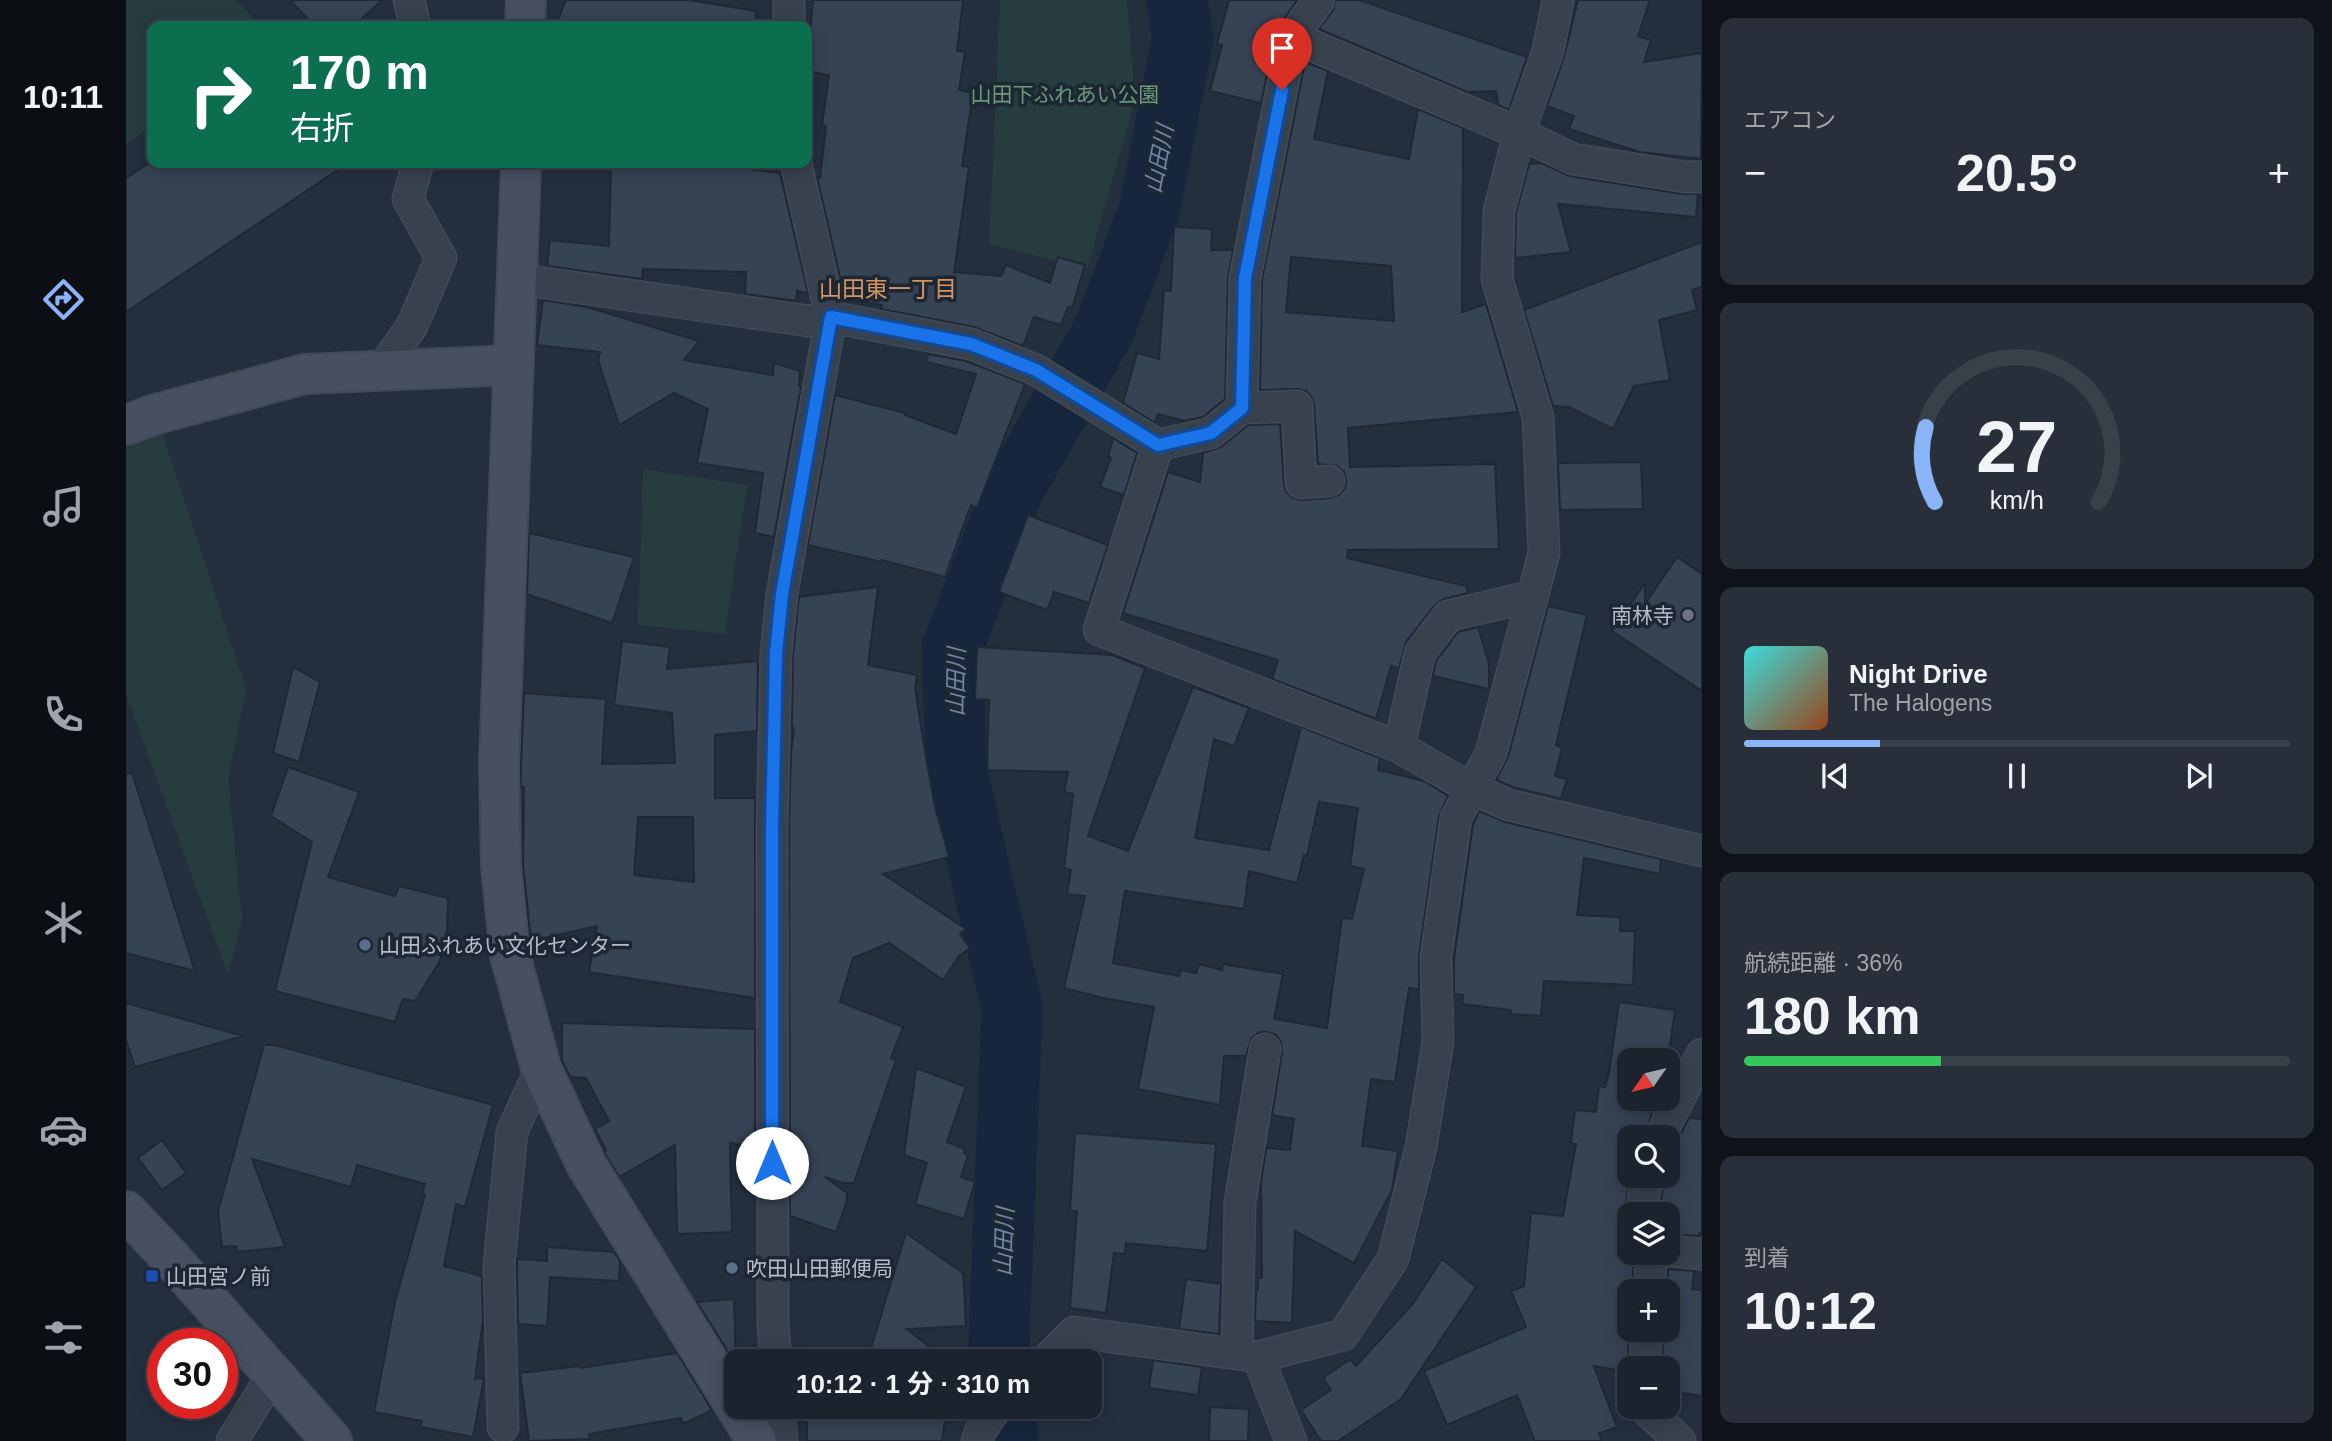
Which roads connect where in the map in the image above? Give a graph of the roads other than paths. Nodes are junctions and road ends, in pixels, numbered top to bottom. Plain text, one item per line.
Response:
1 (409, 0) edge
2 (526, 0) edge
3 (789, 0) edge
4 (1319, 0) edge
5 (1559, 0) edge
6 (414, 21) edge
7 (525, 21) edge
8 (789, 21) edge
9 (1292, 37) junction
10 (1519, 133) junction
11 (417, 168) edge
12 (521, 168) edge
13 (797, 168) edge
14 (1702, 177) edge
15 (517, 279) junction
16 (831, 317) junction
17 (514, 365) junction
18 (380, 371) junction
19 (1242, 408) junction
20 (126, 425) edge
21 (1158, 445) junction
22 (1329, 481) dead end
23 (1532, 596) junction
24 (1399, 747) junction
25 (1472, 789) junction
26 (1702, 851) edge
27 (1265, 1049) dead end
28 (1702, 1054) edge
29 (541, 1068) junction
30 (1666, 1125) edge
31 (126, 1211) edge
32 (1680, 1252) edge
33 (1702, 1254) edge
34 (775, 1349) edge
35 (1057, 1349) edge
36 (1248, 1355) junction
37 (273, 1374) junction
38 (780, 1419) edge
39 (990, 1419) edge
40 (1656, 1419) edge
41 (503, 1427) dead end
42 (979, 1436) edge
43 (232, 1441) edge
44 (332, 1441) edge
45 (757, 1441) edge
46 (782, 1441) edge
47 (1292, 1441) edge
48 (1680, 1441) edge

1 - 6 street
2 - 7 street
3 - 8 street
4 - 9 street
5 - 10 street
9 - 10 street
9 - 19 street
10 - 14 street
10 - 23 street
11 - 18 street
12 - 15 street
13 - 16 street
15 - 16 street
15 - 17 street
16 - 21 street
16 - 34 street
17 - 18 street
17 - 29 street
18 - 20 street
19 - 21 street
19 - 22 street
21 - 24 street
23 - 24 street
23 - 25 street
24 - 25 street
25 - 26 street
25 - 36 street
27 - 36 street
28 - 30 street
29 - 41 street
29 - 45 street
31 - 37 street
32 - 33 street
35 - 36 street
36 - 47 street
37 - 43 street
37 - 44 street
38 - 46 street
39 - 42 street
40 - 48 street

